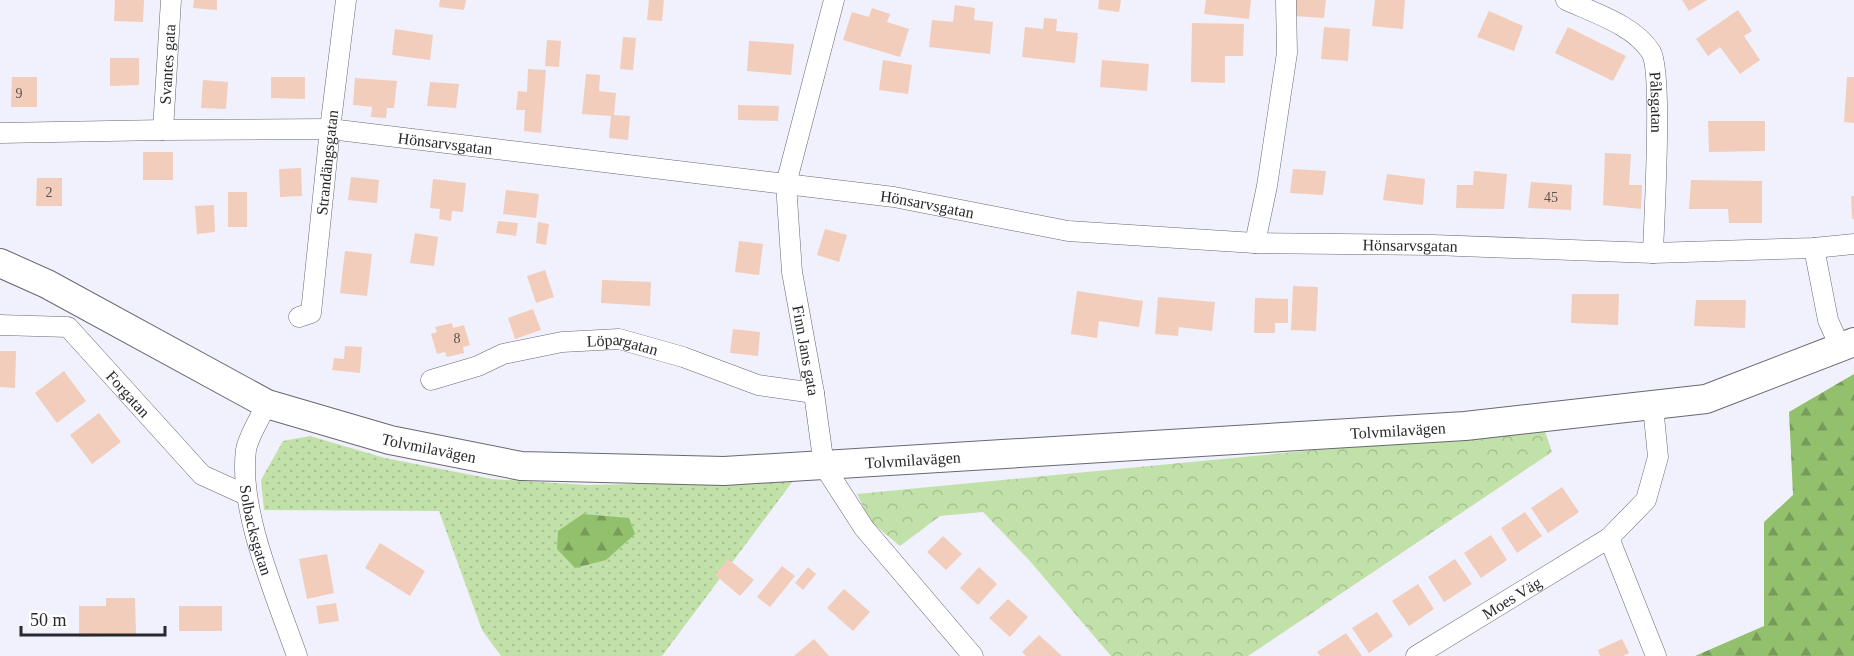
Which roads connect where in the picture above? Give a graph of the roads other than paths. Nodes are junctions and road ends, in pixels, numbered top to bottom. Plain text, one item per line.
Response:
1 (171, 0) edge
2 (346, 0) edge
3 (834, 0) edge
4 (1286, 0) edge
5 (1566, 0) edge
6 (330, 129) junction
7 (163, 130) junction
8 (0, 133) edge
9 (786, 184) junction
10 (1255, 243) junction
11 (1854, 244) edge
12 (1814, 248) junction
13 (1653, 253) junction
14 (0, 263) edge
15 (299, 317) dead end
16 (0, 325) edge
17 (1847, 344) edge
18 (431, 380) dead end
19 (814, 393) junction
20 (267, 404) junction
21 (1653, 406) junction
22 (824, 466) junction
23 (246, 495) junction
24 (1609, 538) junction
25 (297, 656) edge
26 (973, 656) edge
27 (1416, 656) edge
28 (1656, 656) edge

1 - 7 street, Svantes gata
2 - 6 street, Strandängsgatan
3 - 9 street, Finn Jans gata
4 - 10 street
5 - 13 street, Pålsgatan
6 - 7 street, Hönsarvsgatan
6 - 9 street, Hönsarvsgatan
6 - 15 street, Strandängsgatan
7 - 8 street, Hönsarvsgatan
9 - 10 street, Hönsarvsgatan
9 - 19 street, Finn Jans gata
10 - 13 street, Hönsarvsgatan
11 - 12 street, Hönsarvsgatan
12 - 13 street, Hönsarvsgatan
12 - 17 street
14 - 20 street, Tolvmilavägen
16 - 23 street, Forgatan
17 - 21 street, Tolvmilavägen
18 - 19 street, Löpargatan
19 - 22 street, Finn Jans gata
20 - 22 street, Tolvmilavägen
20 - 23 street, Solbacksgatan
21 - 22 street, Tolvmilavägen
21 - 24 street, Moes Väg
22 - 26 street, Finn Jans gata
23 - 25 street, Solbacksgatan
24 - 27 street, Moes Väg
24 - 28 street

